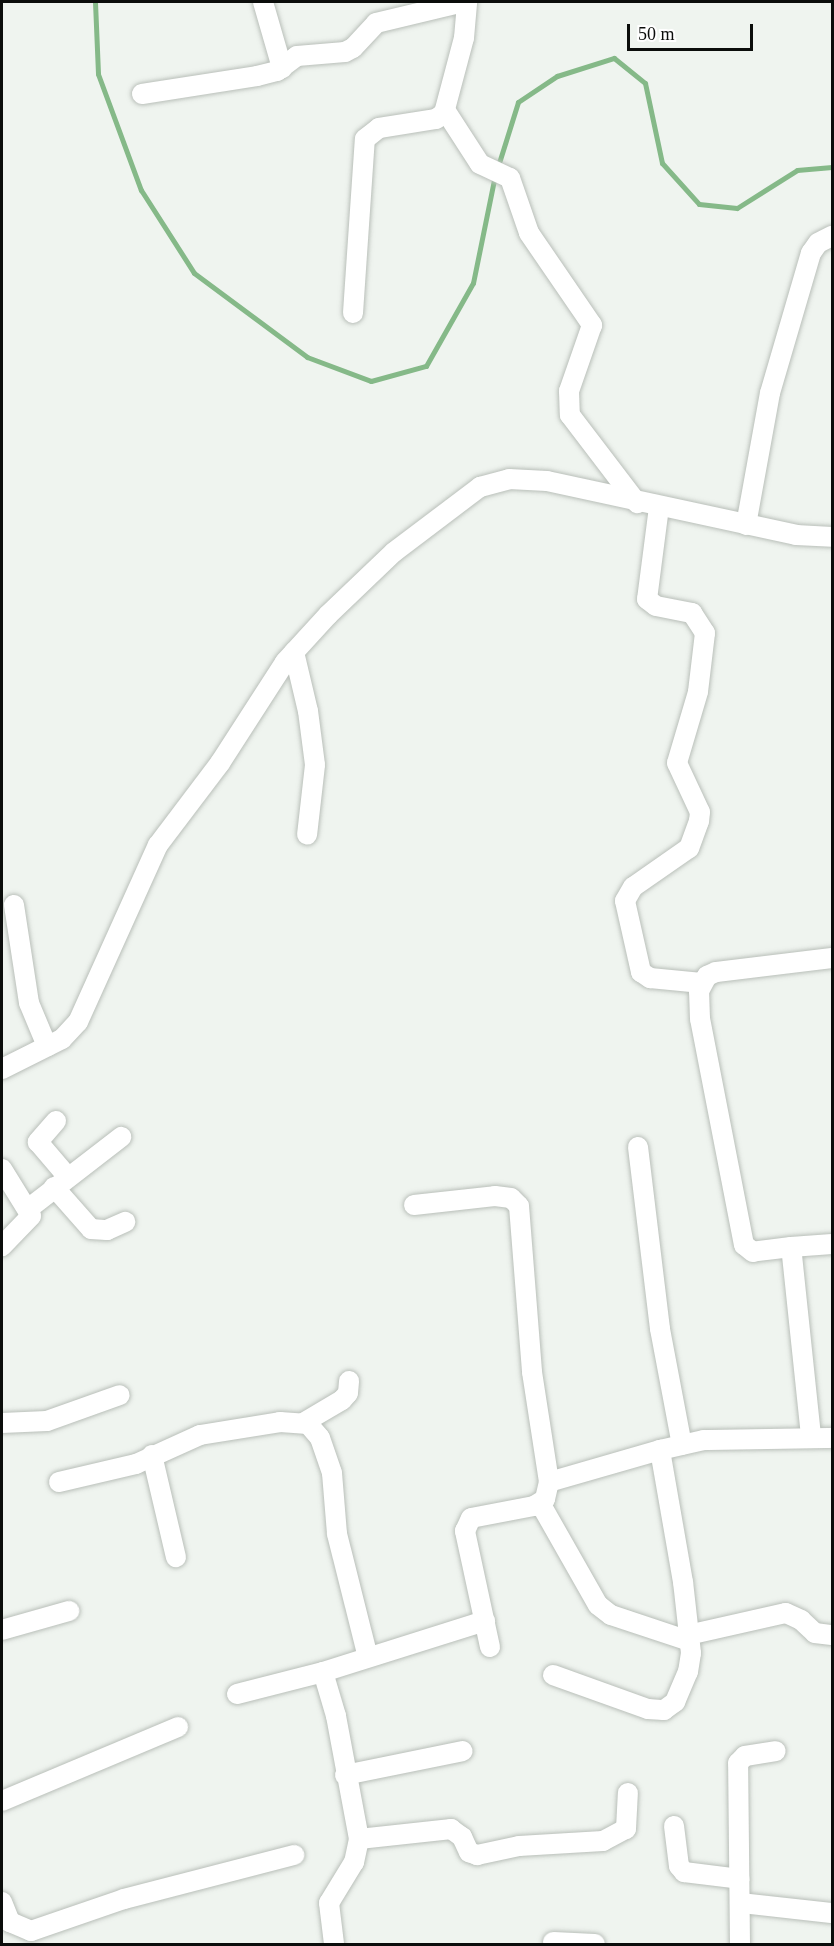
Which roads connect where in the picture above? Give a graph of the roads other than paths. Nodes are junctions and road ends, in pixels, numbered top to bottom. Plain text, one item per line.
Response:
1 (263, 2) edge
2 (465, 2) edge
3 (282, 68) junction
4 (142, 94) dead end
5 (446, 110) junction
6 (832, 236) edge
7 (353, 313) dead end
8 (637, 503) junction
9 (659, 507) junction
10 (746, 525) junction
11 (832, 537) edge
12 (294, 652) junction
13 (307, 835) dead end
14 (14, 905) dead end
15 (832, 958) edge
16 (702, 983) junction
17 (47, 1046) junction
18 (4, 1061) edge
19 (56, 1121) dead end
20 (121, 1137) dead end
21 (638, 1147) dead end
22 (2, 1169) edge
23 (61, 1182) junction
24 (414, 1205) dead end
25 (28, 1209) junction
26 (125, 1222) dead end
27 (832, 1244) edge
28 (2, 1246) edge
29 (791, 1247) junction
30 (349, 1381) dead end
31 (120, 1395) dead end
32 (2, 1423) edge
33 (303, 1423) junction
34 (811, 1436) junction
35 (832, 1438) edge
36 (682, 1445) junction
37 (660, 1449) junction
38 (152, 1455) junction
39 (59, 1482) dead end
40 (549, 1482) junction
41 (540, 1503) junction
42 (176, 1557) dead end
43 (69, 1611) dead end
44 (485, 1621) junction
45 (2, 1630) edge
46 (832, 1635) edge
47 (689, 1638) junction
48 (490, 1647) dead end
49 (368, 1657) junction
50 (323, 1672) junction
51 (553, 1674) dead end
52 (237, 1694) dead end
53 (178, 1727) dead end
54 (464, 1751) dead end
55 (776, 1751) dead end
56 (345, 1774) junction
57 (628, 1794) dead end
58 (2, 1801) edge
59 (674, 1826) dead end
60 (359, 1839) junction
61 (294, 1855) dead end
62 (740, 1879) junction
63 (2, 1902) edge
64 (741, 1904) junction
65 (832, 1913) edge
66 (553, 1942) dead end
67 (334, 1944) edge
68 (595, 1944) edge
69 (740, 1944) edge

1 - 3 street
2 - 3 street
2 - 5 street
3 - 4 street
5 - 7 street
5 - 8 street
6 - 10 street
8 - 9 street
8 - 12 street
9 - 10 street
9 - 16 street
10 - 11 street
12 - 13 street
12 - 17 street
14 - 17 street
15 - 16 street
16 - 29 street
17 - 18 street
19 - 23 street
20 - 23 street
21 - 36 street
22 - 25 street
23 - 25 street
23 - 26 street
24 - 40 street
25 - 28 street
27 - 29 street
29 - 34 street
30 - 33 street
31 - 32 street
33 - 38 street
33 - 49 street
34 - 35 street
34 - 36 street
36 - 37 street
37 - 40 street
37 - 47 street
38 - 39 street
38 - 42 street
40 - 41 street
41 - 44 street
41 - 47 street
43 - 45 street
44 - 48 street
44 - 49 street
46 - 47 street
47 - 51 street
49 - 50 street
50 - 52 street
50 - 56 street
53 - 58 street
54 - 56 street
55 - 62 street
56 - 60 street
57 - 60 street
59 - 62 street
60 - 67 street
61 - 63 street
62 - 64 street
64 - 65 street
64 - 69 street
66 - 68 street

